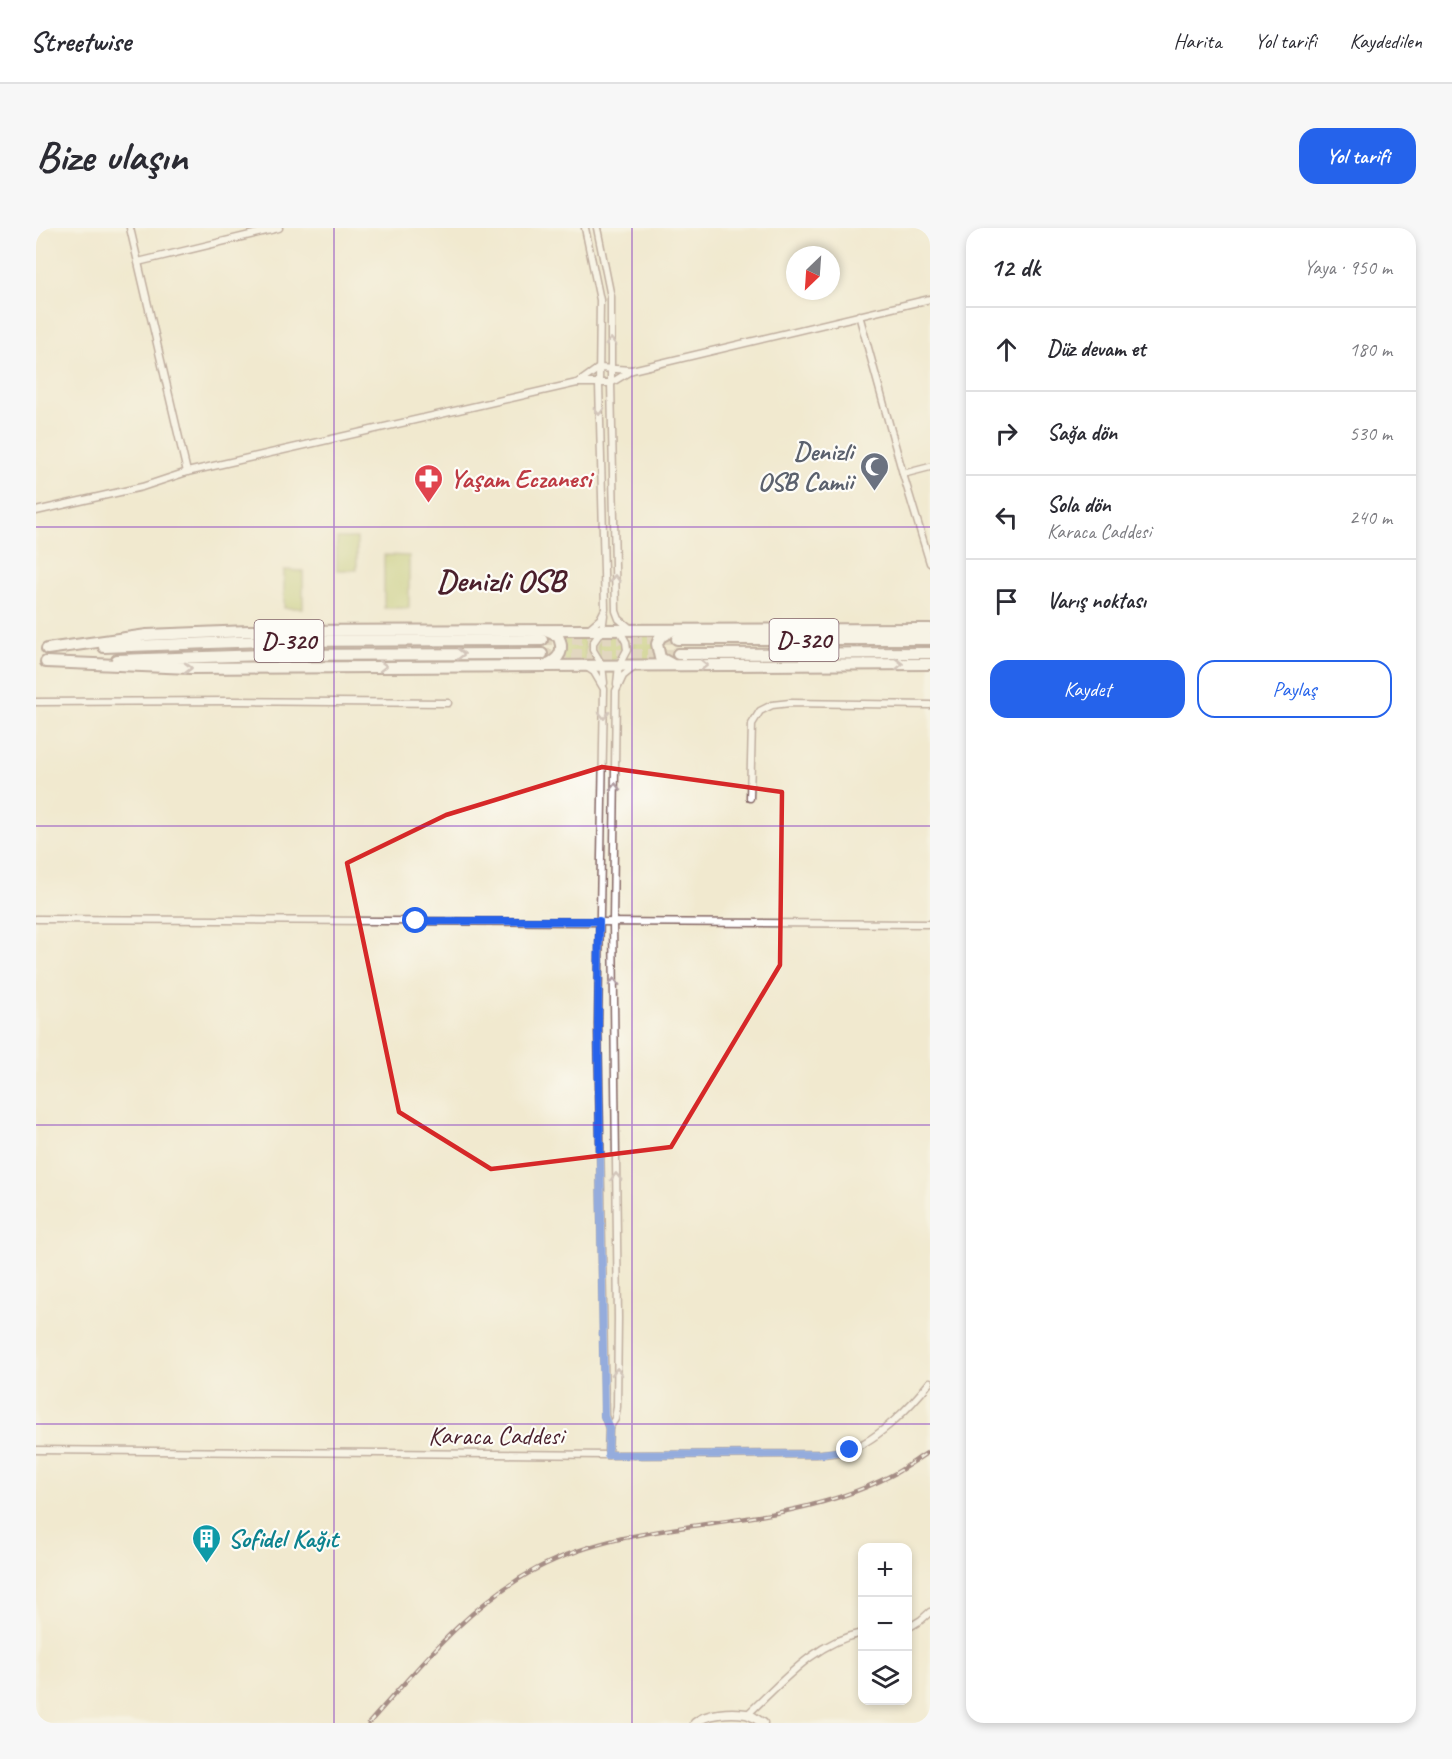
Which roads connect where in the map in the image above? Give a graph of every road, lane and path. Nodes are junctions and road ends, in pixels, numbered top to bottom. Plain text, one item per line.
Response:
1 (130, 228) edge
2 (279, 228) edge
3 (585, 228) edge
4 (597, 228) edge
5 (138, 262) junction
6 (930, 298) edge
7 (859, 315) junction
8 (599, 368) junction
9 (611, 368) junction
10 (632, 370) junction
11 (577, 383) junction
12 (610, 383) junction
13 (599, 384) junction
14 (930, 467) edge
15 (187, 472) junction
16 (903, 474) junction
17 (36, 511) edge
18 (930, 563) edge
19 (605, 609) junction
20 (616, 611) junction
21 (930, 629) edge
22 (587, 630) junction
23 (602, 630) junction
24 (620, 630) junction
25 (633, 631) junction
26 (543, 635) junction
27 (674, 635) junction
28 (930, 639) edge
29 (41, 649) edge
30 (930, 653) edge
31 (542, 654) tunnel mouth
32 (678, 654) tunnel mouth
33 (41, 662) edge
34 (930, 664) edge
35 (584, 665) junction
36 (602, 665) junction
37 (619, 665) junction
38 (638, 665) junction
39 (673, 665) junction
40 (546, 666) junction
41 (604, 689) junction
42 (616, 691) junction
43 (36, 702) edge
44 (448, 703) dead end
45 (930, 705) edge
46 (750, 798) dead end
47 (36, 919) edge
48 (599, 921) junction
49 (613, 922) junction
50 (930, 924) edge
51 (930, 1382) edge
52 (609, 1428) junction
53 (36, 1450) edge
54 (608, 1455) junction
55 (930, 1612) edge
56 (912, 1626) edge
57 (858, 1634) edge
58 (748, 1714) junction
59 (695, 1723) edge
60 (762, 1723) edge

1 - 5 street
2 - 5 street
3 - 8 street
9 -> 4 street
5 - 15 street
6 - 7 street
7 - 10 street
7 - 16 street
8 - 9 street
8 - 11 street
8 - 13 street
9 - 10 street
9 - 12 street
10 - 12 street
11 - 13 street
11 - 15 street
12 - 13 street
20 -> 12 street
13 -> 19 street
14 - 16 street
15 - 17 street
16 - 18 street
19 - 22 street
19 - 23 street
20 - 24 street
20 - 25 street
21 - 27 highway
22 - 23 highway
22 - 26 highway
23 - 24 highway
23 - 36 street
24 - 25 highway
24 - 37 street
25 - 27 highway
26 - 29 highway, D-320
26 - 40 highway
27 - 28 highway, D-320
27 - 39 highway
30 - 32 highway, D-320
33 -> 31 highway, D-320
33 -> 40 highway
39 -> 34 highway
35 - 36 highway
35 - 40 highway
35 - 41 street
36 - 37 highway
36 - 41 street
37 - 38 highway
37 - 42 street
38 - 39 highway
38 - 42 street
41 -> 48 street
49 -> 42 street
43 - 44 street
45 - 46 street
47 - 48 street
48 - 49 street
48 - 52 street
49 - 50 street
52 -> 49 street
51 - 54 street, Karaca Caddesi
52 - 54 street
53 - 54 street, Karaca Caddesi
55 - 56 street
57 - 58 street
58 - 59 street
58 - 60 street

